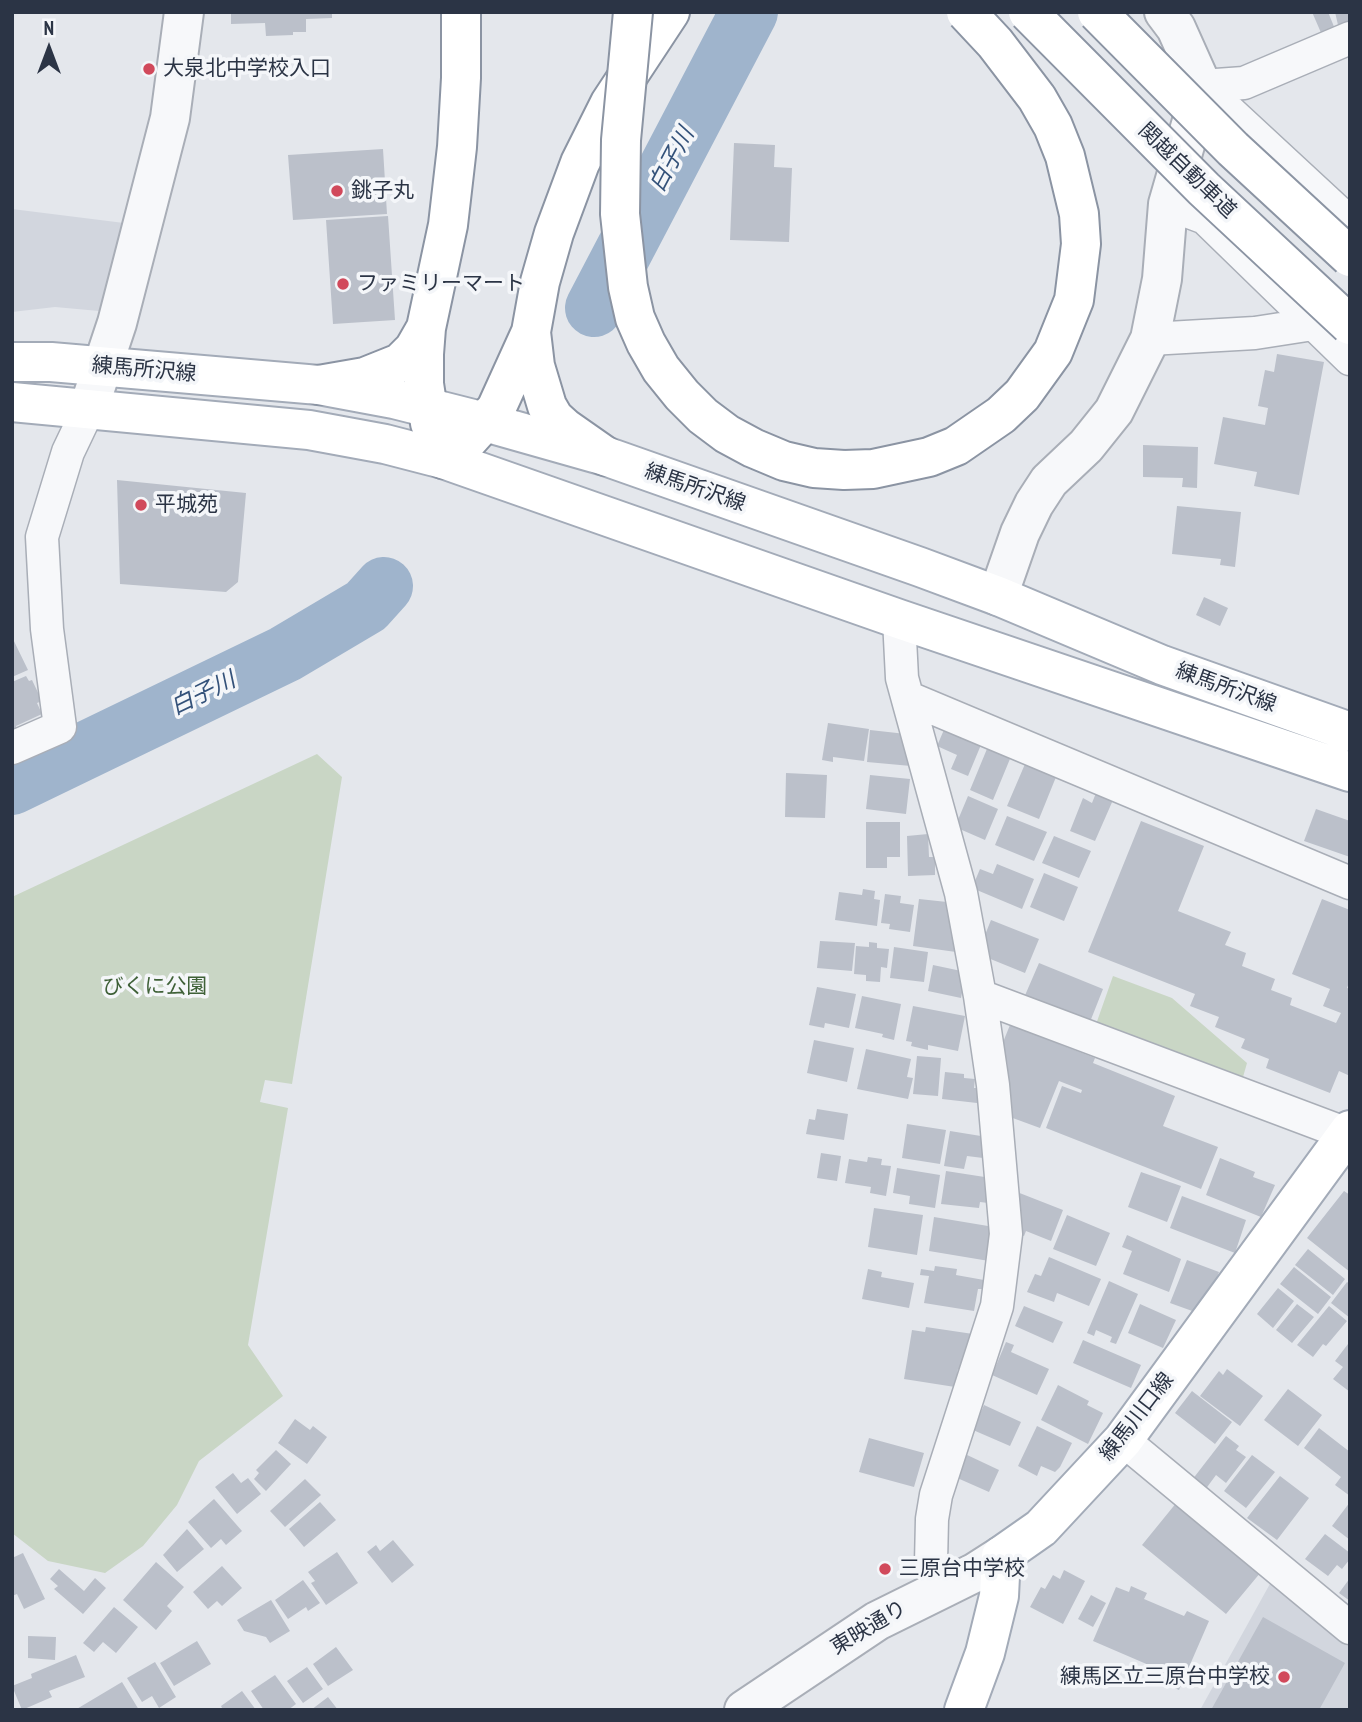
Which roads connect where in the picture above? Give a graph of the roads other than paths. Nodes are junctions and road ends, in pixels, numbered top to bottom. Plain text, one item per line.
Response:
1 (184, 12) edge
2 (461, 12) edge
3 (633, 12) edge
4 (670, 12) edge
5 (966, 12) edge
6 (1028, 12) edge
7 (1097, 12) edge
8 (1164, 12) edge
9 (1350, 38) edge
10 (1202, 86) junction
11 (1168, 204) junction
12 (1350, 223) edge
13 (1350, 257) edge
14 (1350, 318) edge
15 (1311, 324) junction
16 (1350, 326) edge
17 (426, 328) junction
18 (531, 332) junction
19 (1150, 339) junction
20 (1350, 359) edge
21 (12, 362) edge
22 (103, 366) junction
23 (319, 385) junction
24 (12, 402) edge
25 (428, 407) junction
26 (88, 410) junction
27 (485, 422) junction
28 (605, 456) junction
29 (443, 459) junction
30 (998, 596) junction
31 (899, 619) junction
32 (909, 698) junction
33 (1350, 732) edge
34 (12, 748) edge
35 (1350, 772) edge
36 (1350, 883) edge
37 (980, 996) junction
38 (1345, 1147) edge
39 (1123, 1440) junction
40 (1000, 1556) junction
41 (941, 1587) junction
42 (1350, 1628) edge
43 (744, 1710) edge
44 (964, 1710) edge

1 - 22 street
2 - 17 main road
3 - 5 main road, bridge
4 - 18 main road
6 - 16 main road, 関越自動車道, bridge
7 - 13 main road, bridge
8 - 10 street
9 - 10 street
10 - 11 street
10 - 12 street
11 - 15 street
11 - 19 street
14 - 15 street
15 - 19 street
15 - 20 street
17 - 23 main road
17 - 25 main road
18 - 27 main road
18 - 28 main road
19 - 30 street
21 - 22 main road, 練馬所沢線
22 - 23 main road, 練馬所沢線
22 - 26 street
23 - 25 main road, 練馬所沢線
24 - 26 main road, 練馬所沢線
25 - 27 main road, 練馬所沢線
25 - 29 main road
26 - 29 main road, 練馬所沢線
26 - 34 street
27 - 28 main road, 練馬所沢線
27 - 29 main road
28 - 30 main road, 練馬所沢線
29 - 31 main road, 練馬所沢線
30 - 33 main road, 練馬所沢線
31 - 32 street
31 - 35 main road, 練馬所沢線
32 - 36 street
32 - 37 street
37 - 38 street
37 - 41 street
38 - 39 main road, 練馬川口線
39 - 40 main road, 練馬川口線
39 - 42 street
40 - 41 street, 東映通り
40 - 44 main road
41 - 43 street, 東映通り

